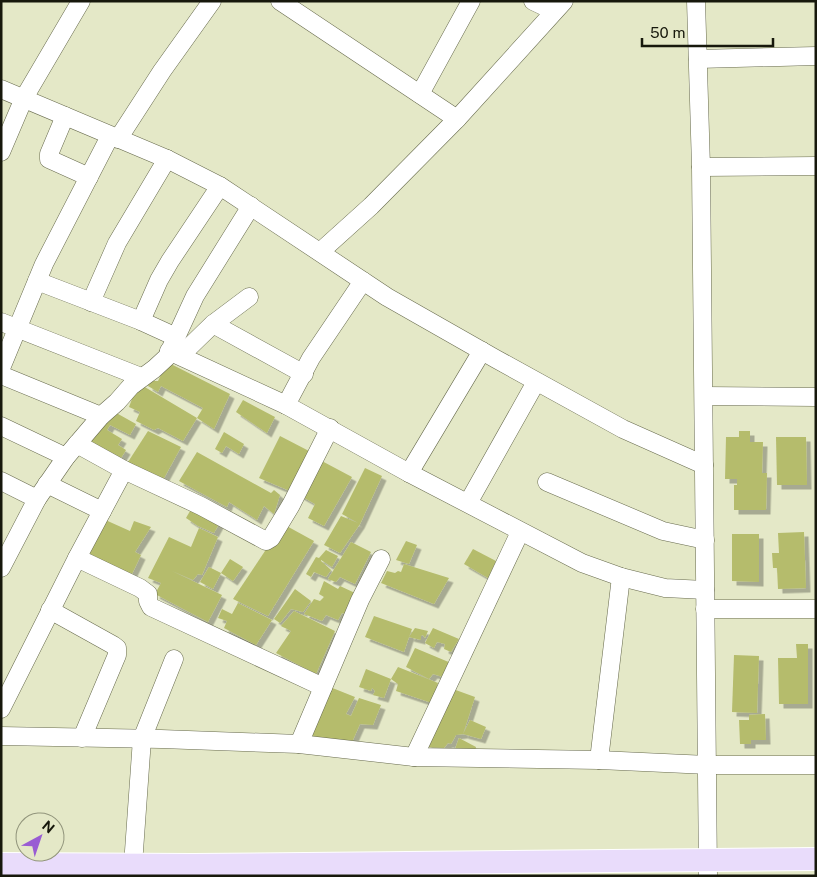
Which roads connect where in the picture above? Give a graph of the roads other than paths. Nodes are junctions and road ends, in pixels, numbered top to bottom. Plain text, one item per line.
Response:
1 (81, 1) edge
2 (212, 1) edge
3 (471, 1) edge
4 (533, 1) edge
5 (696, 1) edge
6 (288, 3) edge
7 (559, 6) edge
8 (816, 56) edge
9 (698, 59) junction
10 (1, 90) edge
11 (420, 94) junction
12 (24, 98) junction
13 (65, 116) junction
14 (458, 119) junction
15 (114, 137) junction
16 (1, 152) edge
17 (168, 159) junction
18 (816, 166) edge
19 (701, 167) junction
20 (89, 177) junction
21 (220, 186) junction
22 (251, 206) junction
23 (320, 252) junction
24 (37, 281) junction
25 (363, 281) junction
26 (249, 297) dead end
27 (91, 302) junction
28 (141, 321) junction
29 (213, 324) junction
30 (9, 325) edge
31 (175, 348) junction
32 (482, 351) junction
33 (1, 368) edge
34 (304, 374) junction
35 (1, 375) edge
36 (142, 377) junction
37 (536, 382) junction
38 (704, 396) junction
39 (816, 397) edge
40 (286, 405) junction
41 (101, 416) junction
42 (1, 426) edge
43 (330, 428) junction
44 (72, 450) junction
45 (704, 465) junction
46 (124, 470) junction
47 (409, 473) junction
48 (1, 482) edge
49 (547, 482) dead end
50 (47, 484) junction
51 (37, 499) junction
52 (468, 503) junction
53 (102, 511) junction
54 (520, 532) junction
55 (705, 540) junction
56 (7, 541) edge
57 (77, 558) junction
58 (381, 559) dead end
59 (1, 568) edge
60 (621, 577) junction
61 (705, 590) junction
62 (705, 609) junction
63 (816, 609) edge
64 (50, 610) junction
65 (174, 658) dead end
66 (323, 687) junction
67 (1, 708) edge
68 (1, 736) edge
69 (82, 738) junction
70 (142, 739) junction
71 (299, 744) junction
72 (414, 757) junction
73 (599, 760) junction
74 (708, 765) junction
75 (816, 765) edge
76 (816, 859) edge
77 (1, 864) edge
78 (133, 865) junction
79 (708, 868) edge

1 - 12 street
2 - 15 street
3 - 11 street
4 - 7 street
5 - 9 street
6 - 11 street
7 - 14 street
8 - 9 street
9 - 19 street
10 - 12 street
11 - 14 street
12 - 13 street
12 - 16 street
13 - 15 street
13 - 20 street
14 - 23 street
15 - 17 street
15 - 20 street
17 - 21 street
17 - 27 street
18 - 19 street
19 - 38 street
20 - 24 street
21 - 22 street
21 - 28 street
22 - 23 street
22 - 31 street
23 - 25 street
24 - 27 street
24 - 30 street
25 - 32 street
25 - 34 street
26 - 29 street
27 - 28 street
28 - 31 street
29 - 31 street
29 - 34 street
30 - 33 street
30 - 36 street
31 - 36 street
31 - 40 street
32 - 37 street
32 - 47 street
34 - 40 street
35 - 41 street
36 - 41 street
37 - 45 street
37 - 52 street
38 - 39 street
38 - 45 street
40 - 43 street
41 - 44 street
42 - 44 street
43 - 46 street
43 - 47 street
44 - 46 street
44 - 50 street
45 - 55 street
46 - 53 street
47 - 52 street
48 - 51 street
49 - 55 street
50 - 51 street
50 - 53 street
51 - 56 street
52 - 54 street
53 - 57 street
54 - 60 street
54 - 72 street
55 - 61 street
56 - 59 street
57 - 64 street
57 - 66 street
58 - 66 street
60 - 61 street
60 - 73 street
61 - 62 street
62 - 63 street
62 - 74 street
64 - 67 street
64 - 69 street
65 - 70 street
66 - 71 street
68 - 69 street
69 - 70 street
70 - 71 street
70 - 78 street
71 - 72 street
72 - 73 street
73 - 74 street
74 - 75 street
74 - 79 street
76 - 79 main road
77 - 78 main road
78 - 79 main road

